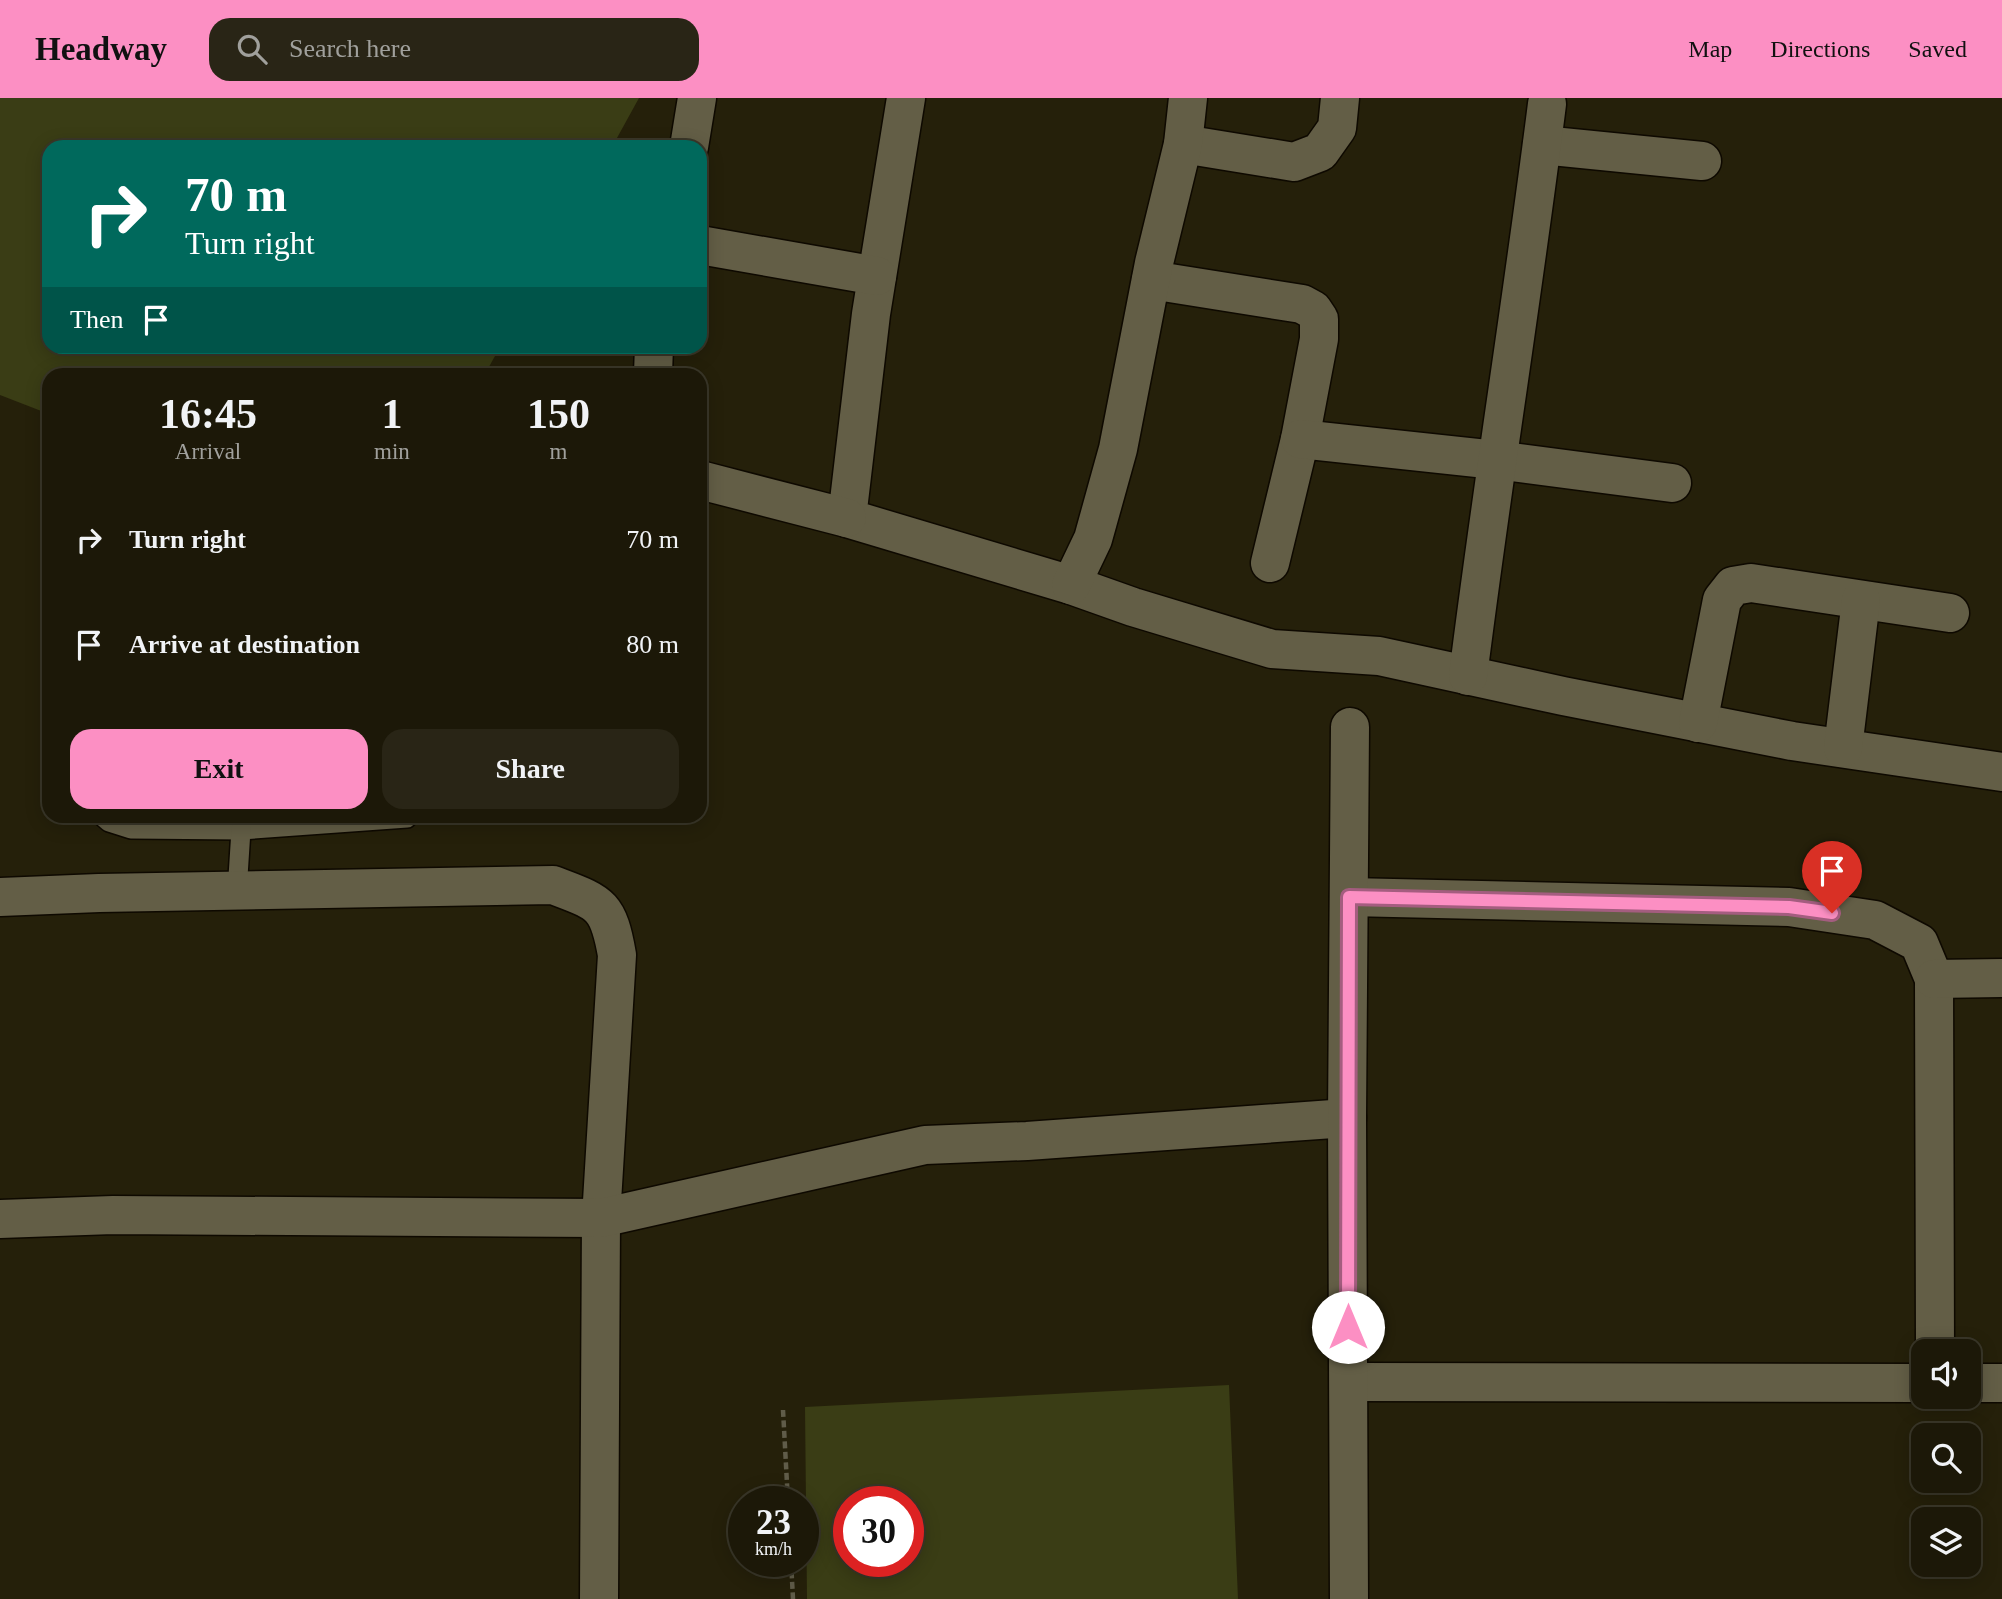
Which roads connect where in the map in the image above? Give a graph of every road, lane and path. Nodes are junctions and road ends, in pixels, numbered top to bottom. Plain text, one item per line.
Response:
1 (697, 98) edge
2 (906, 98) edge
3 (1188, 98) edge
4 (1340, 98) edge
5 (1547, 104) dead end
6 (690, 140) edge
7 (1183, 144) junction
8 (1542, 145) junction
9 (1702, 161) dead end
10 (707, 246) edge
11 (877, 276) junction
12 (1151, 280) junction
13 (1300, 439) junction
14 (1496, 460) junction
15 (707, 482) edge
16 (1672, 484) dead end
17 (847, 517) junction
18 (1270, 563) dead end
19 (1071, 585) junction
20 (1861, 600) junction
21 (1950, 613) dead end
22 (1468, 676) junction
23 (1698, 723) junction
24 (1350, 727) dead end
25 (1843, 748) junction
26 (2002, 772) edge
27 (112, 823) edge
28 (338, 823) edge
29 (241, 830) junction
30 (237, 892) junction
31 (0, 897) edge
32 (1349, 897) junction
33 (2002, 978) edge
34 (1934, 979) junction
35 (1348, 1118) junction
36 (601, 1218) junction
37 (0, 1219) edge
38 (1935, 1339) edge
39 (1349, 1382) junction
40 (1911, 1383) edge
41 (1981, 1383) edge
42 (2002, 1383) edge
43 (783, 1410) dead end
44 (787, 1486) edge
45 (792, 1577) edge
46 (599, 1599) edge
47 (793, 1599) edge
48 (1349, 1599) edge

1 - 6 street
2 - 11 street
3 - 7 street
4 - 7 street
5 - 8 street
7 - 12 street
8 - 9 street
8 - 14 street
10 - 11 street
11 - 17 street
12 - 13 street
12 - 19 street
13 - 14 street
13 - 18 street
14 - 16 street
14 - 22 street
15 - 17 street
17 - 19 street
19 - 22 street
20 - 21 street
20 - 23 street
20 - 25 street
22 - 23 street
23 - 25 street
24 - 32 street
25 - 26 street
27 - 29 lane
28 - 29 lane
29 - 30 lane
30 - 31 street
30 - 36 street
32 - 34 street
32 - 35 street
33 - 34 street
34 - 38 street
35 - 36 street
35 - 39 street
36 - 37 street
36 - 46 street
39 - 40 street
39 - 48 street
41 - 42 street
43 - 44 path
45 - 47 path

